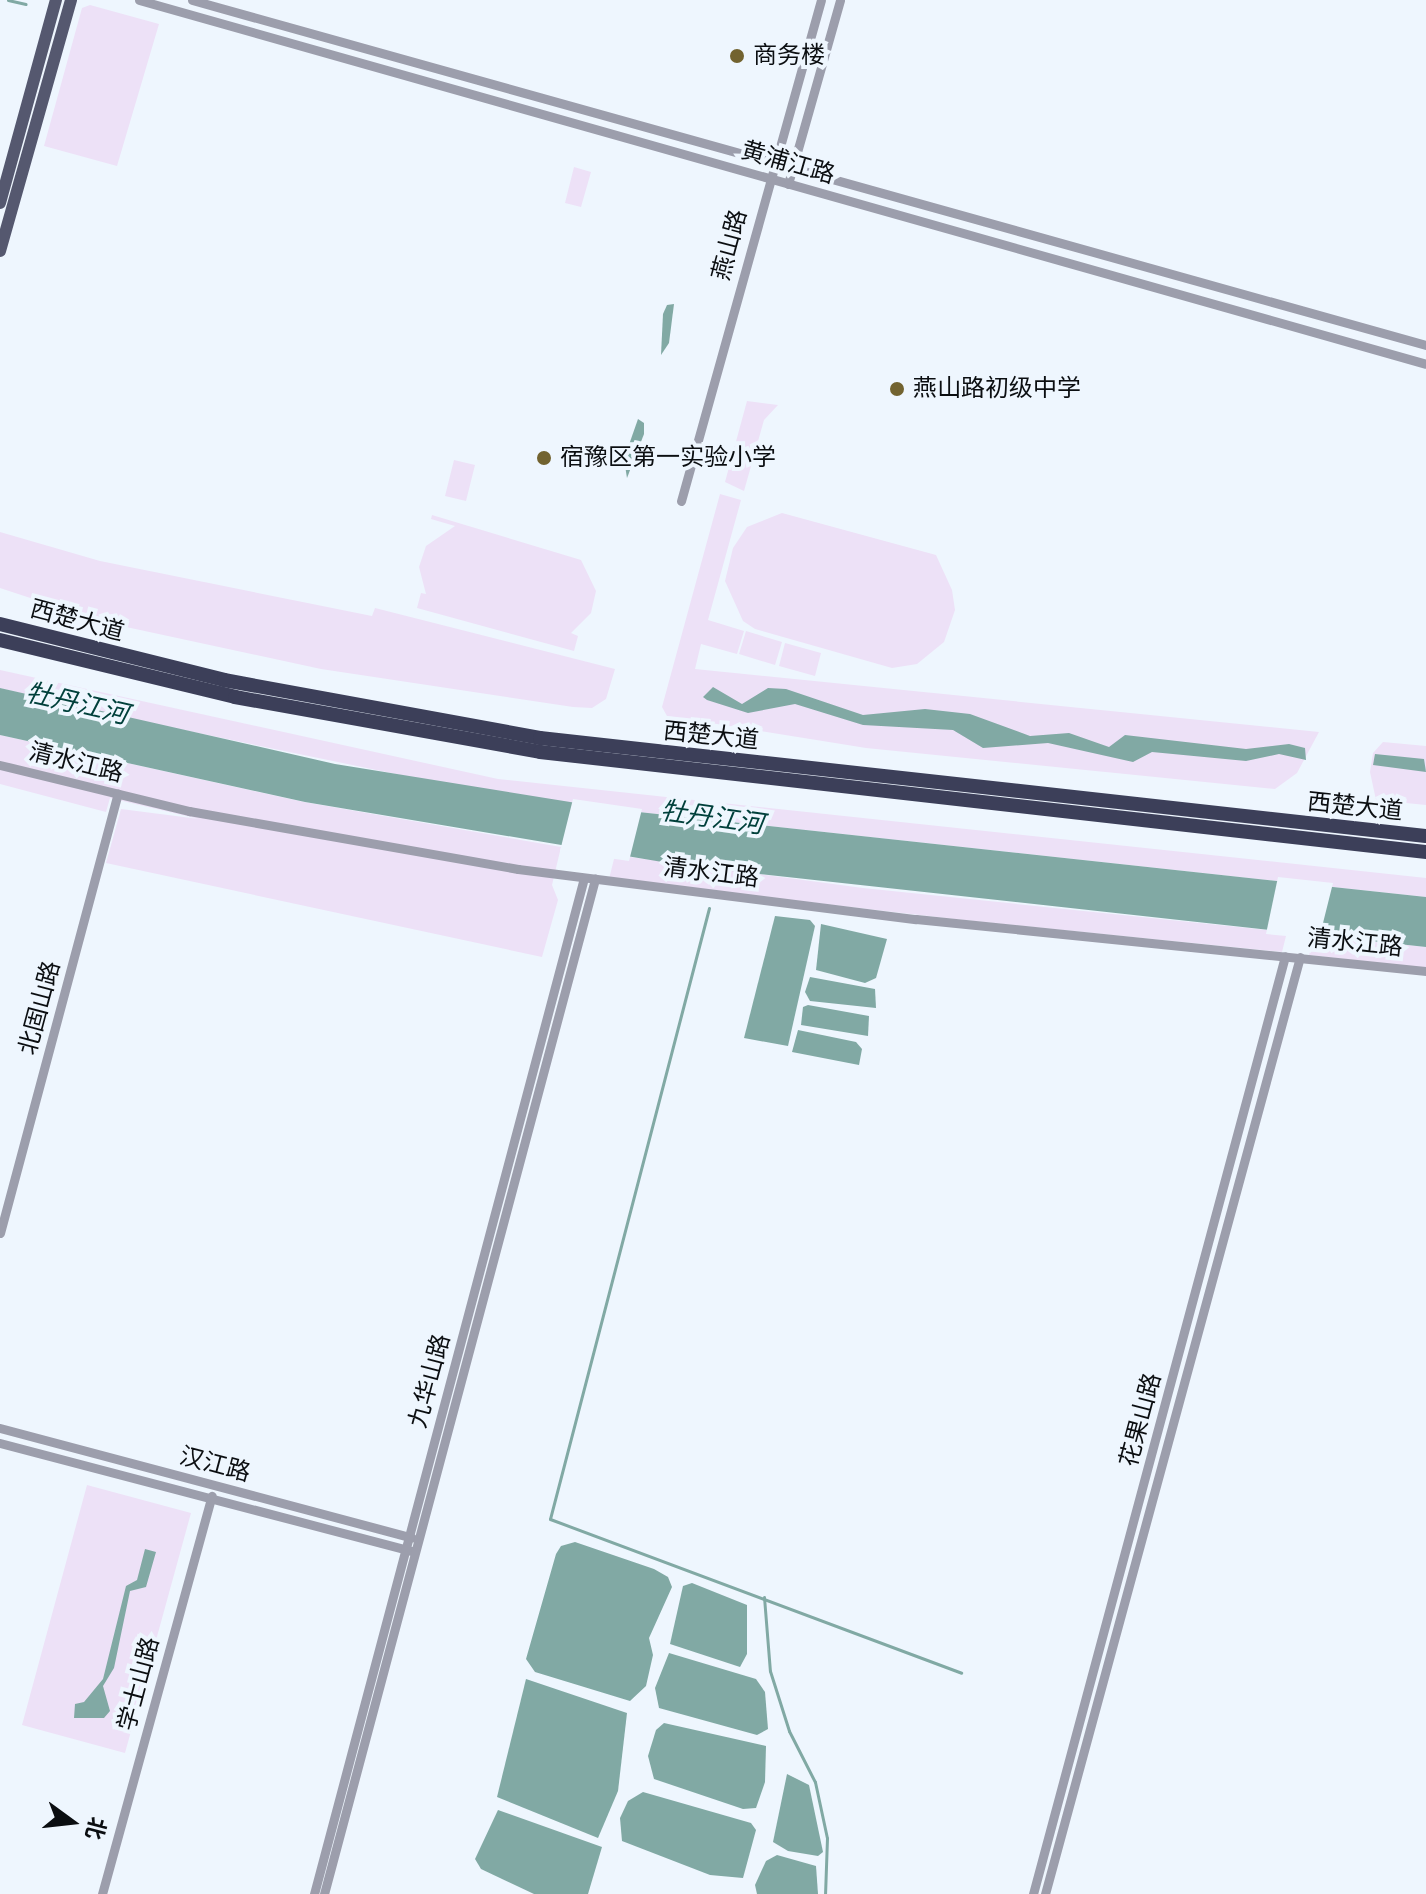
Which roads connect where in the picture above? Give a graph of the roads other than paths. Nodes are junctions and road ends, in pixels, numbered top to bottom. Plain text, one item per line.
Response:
1 (56, 0) edge
2 (71, 0) edge
3 (139, 0) edge
4 (192, 0) edge
5 (821, 0) edge
6 (840, 0) edge
7 (773, 164) junction
8 (792, 169) junction
9 (769, 179) junction
10 (788, 184) junction
11 (0, 203) edge
12 (0, 251) edge
13 (1426, 345) edge
14 (1426, 364) edge
15 (681, 501) dead end
16 (0, 624) edge
17 (0, 640) edge
18 (0, 765) edge
19 (118, 794) junction
20 (1426, 836) edge
21 (1426, 852) edge
22 (584, 878) junction
23 (595, 879) junction
24 (1285, 956) junction
25 (1300, 957) junction
26 (1426, 971) edge
27 (0, 1233) edge
28 (0, 1428) edge
29 (0, 1443) edge
30 (215, 1485) junction
31 (211, 1499) junction
32 (414, 1538) junction
33 (410, 1552) junction
34 (102, 1894) edge
35 (314, 1894) edge
36 (324, 1894) edge
37 (1033, 1894) edge
38 (1045, 1894) edge

1 - 11 main road
2 - 12 main road
3 - 9 street, 黄浦江路
4 - 7 street, 黄浦江路
5 - 7 street, 燕山路
6 - 8 street
7 - 8 street, 黄浦江路
7 - 9 street, 燕山路
8 - 10 street
8 - 13 street, 黄浦江路
9 - 10 street, 黄浦江路
9 - 15 street, 燕山路
10 - 14 street, 黄浦江路
16 - 20 highway, 西楚大道
17 - 21 highway, 西楚大道
18 - 19 street, 清水江路
19 - 22 street, 清水江路
19 - 27 street, 北固山路
22 - 23 street, 清水江路
22 - 32 street, 九华山路
23 - 24 street, 清水江路
23 - 32 street, 九华山路
24 - 25 street, 清水江路
24 - 37 street, 花果山路
25 - 26 street, 清水江路
25 - 38 street, 花果山路
28 - 30 street, 汉江路
29 - 31 street, 汉江路
30 - 31 street, 学士山路
30 - 32 street, 汉江路
31 - 33 street, 汉江路
31 - 34 street, 学士山路
32 - 33 street, 九华山路
33 - 35 street, 九华山路
33 - 36 street, 九华山路

